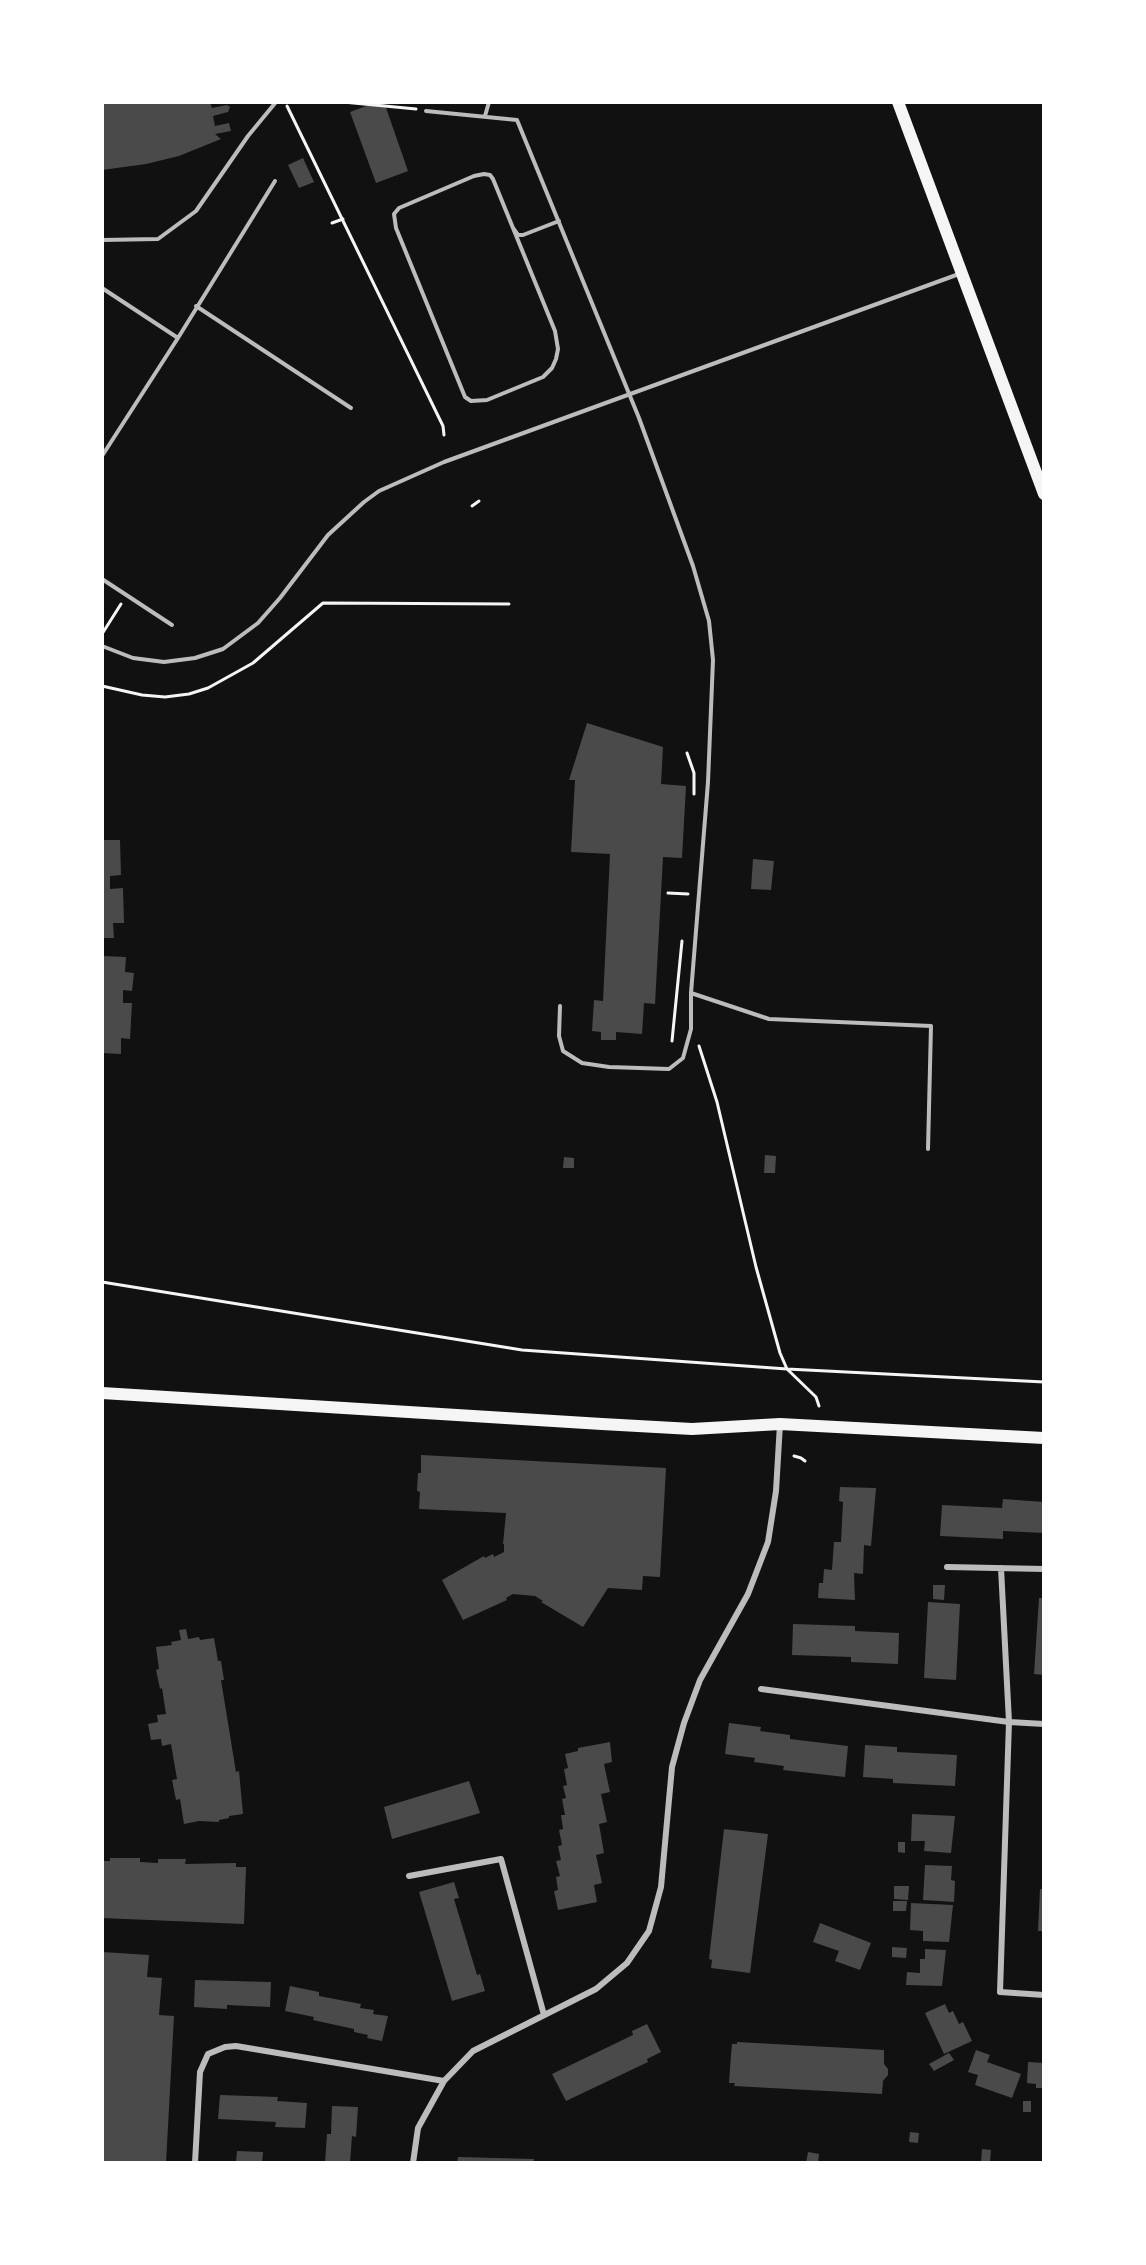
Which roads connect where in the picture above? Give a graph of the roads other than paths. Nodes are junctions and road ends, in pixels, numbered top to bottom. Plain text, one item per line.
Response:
1 (276, 102) edge
2 (489, 102) edge
3 (898, 102) edge
4 (426, 111) road end
5 (485, 116) junction
6 (276, 181) dead end
7 (559, 221) junction
8 (513, 228) junction
9 (102, 240) edge
10 (961, 274) junction
11 (102, 288) edge
12 (196, 306) junction
13 (178, 338) junction
14 (629, 393) junction
15 (351, 408) dead end
16 (102, 441) edge
17 (109, 445) junction
18 (102, 456) edge
19 (1044, 494) edge
20 (102, 579) edge
21 (172, 625) dead end
22 (102, 646) edge
23 (691, 993) junction
24 (560, 1006) dead end
25 (927, 1149) dead end
26 (102, 1393) edge
27 (780, 1424) junction
28 (1044, 1438) edge
29 (947, 1567) dead end
30 (1000, 1568) junction
31 (1044, 1569) edge
32 (761, 1689) dead end
33 (1009, 1722) junction
34 (1044, 1724) edge
35 (409, 1876) dead end
36 (1044, 1995) edge
37 (544, 2015) junction
38 (444, 2081) junction
39 (195, 2163) edge
40 (413, 2163) edge

1 - 9 lane
2 - 5 lane
3 - 10 main road
4 - 5 lane
5 - 7 lane
6 - 12 lane
7 - 8 lane
7 - 14 lane
8 - 8 lane
10 - 14 lane
10 - 19 main road
11 - 13 lane
12 - 13 lane
12 - 15 lane
13 - 17 lane
14 - 22 lane
14 - 23 lane
16 - 17 lane
17 - 18 lane
20 - 21 lane
23 - 24 lane
23 - 25 lane
26 - 27 main road
27 - 28 main road
27 - 37 street
29 - 30 street
30 - 31 street
30 - 33 street
32 - 33 street
33 - 34 street
33 - 36 street
35 - 37 street
37 - 38 street
38 - 39 street
38 - 40 street

